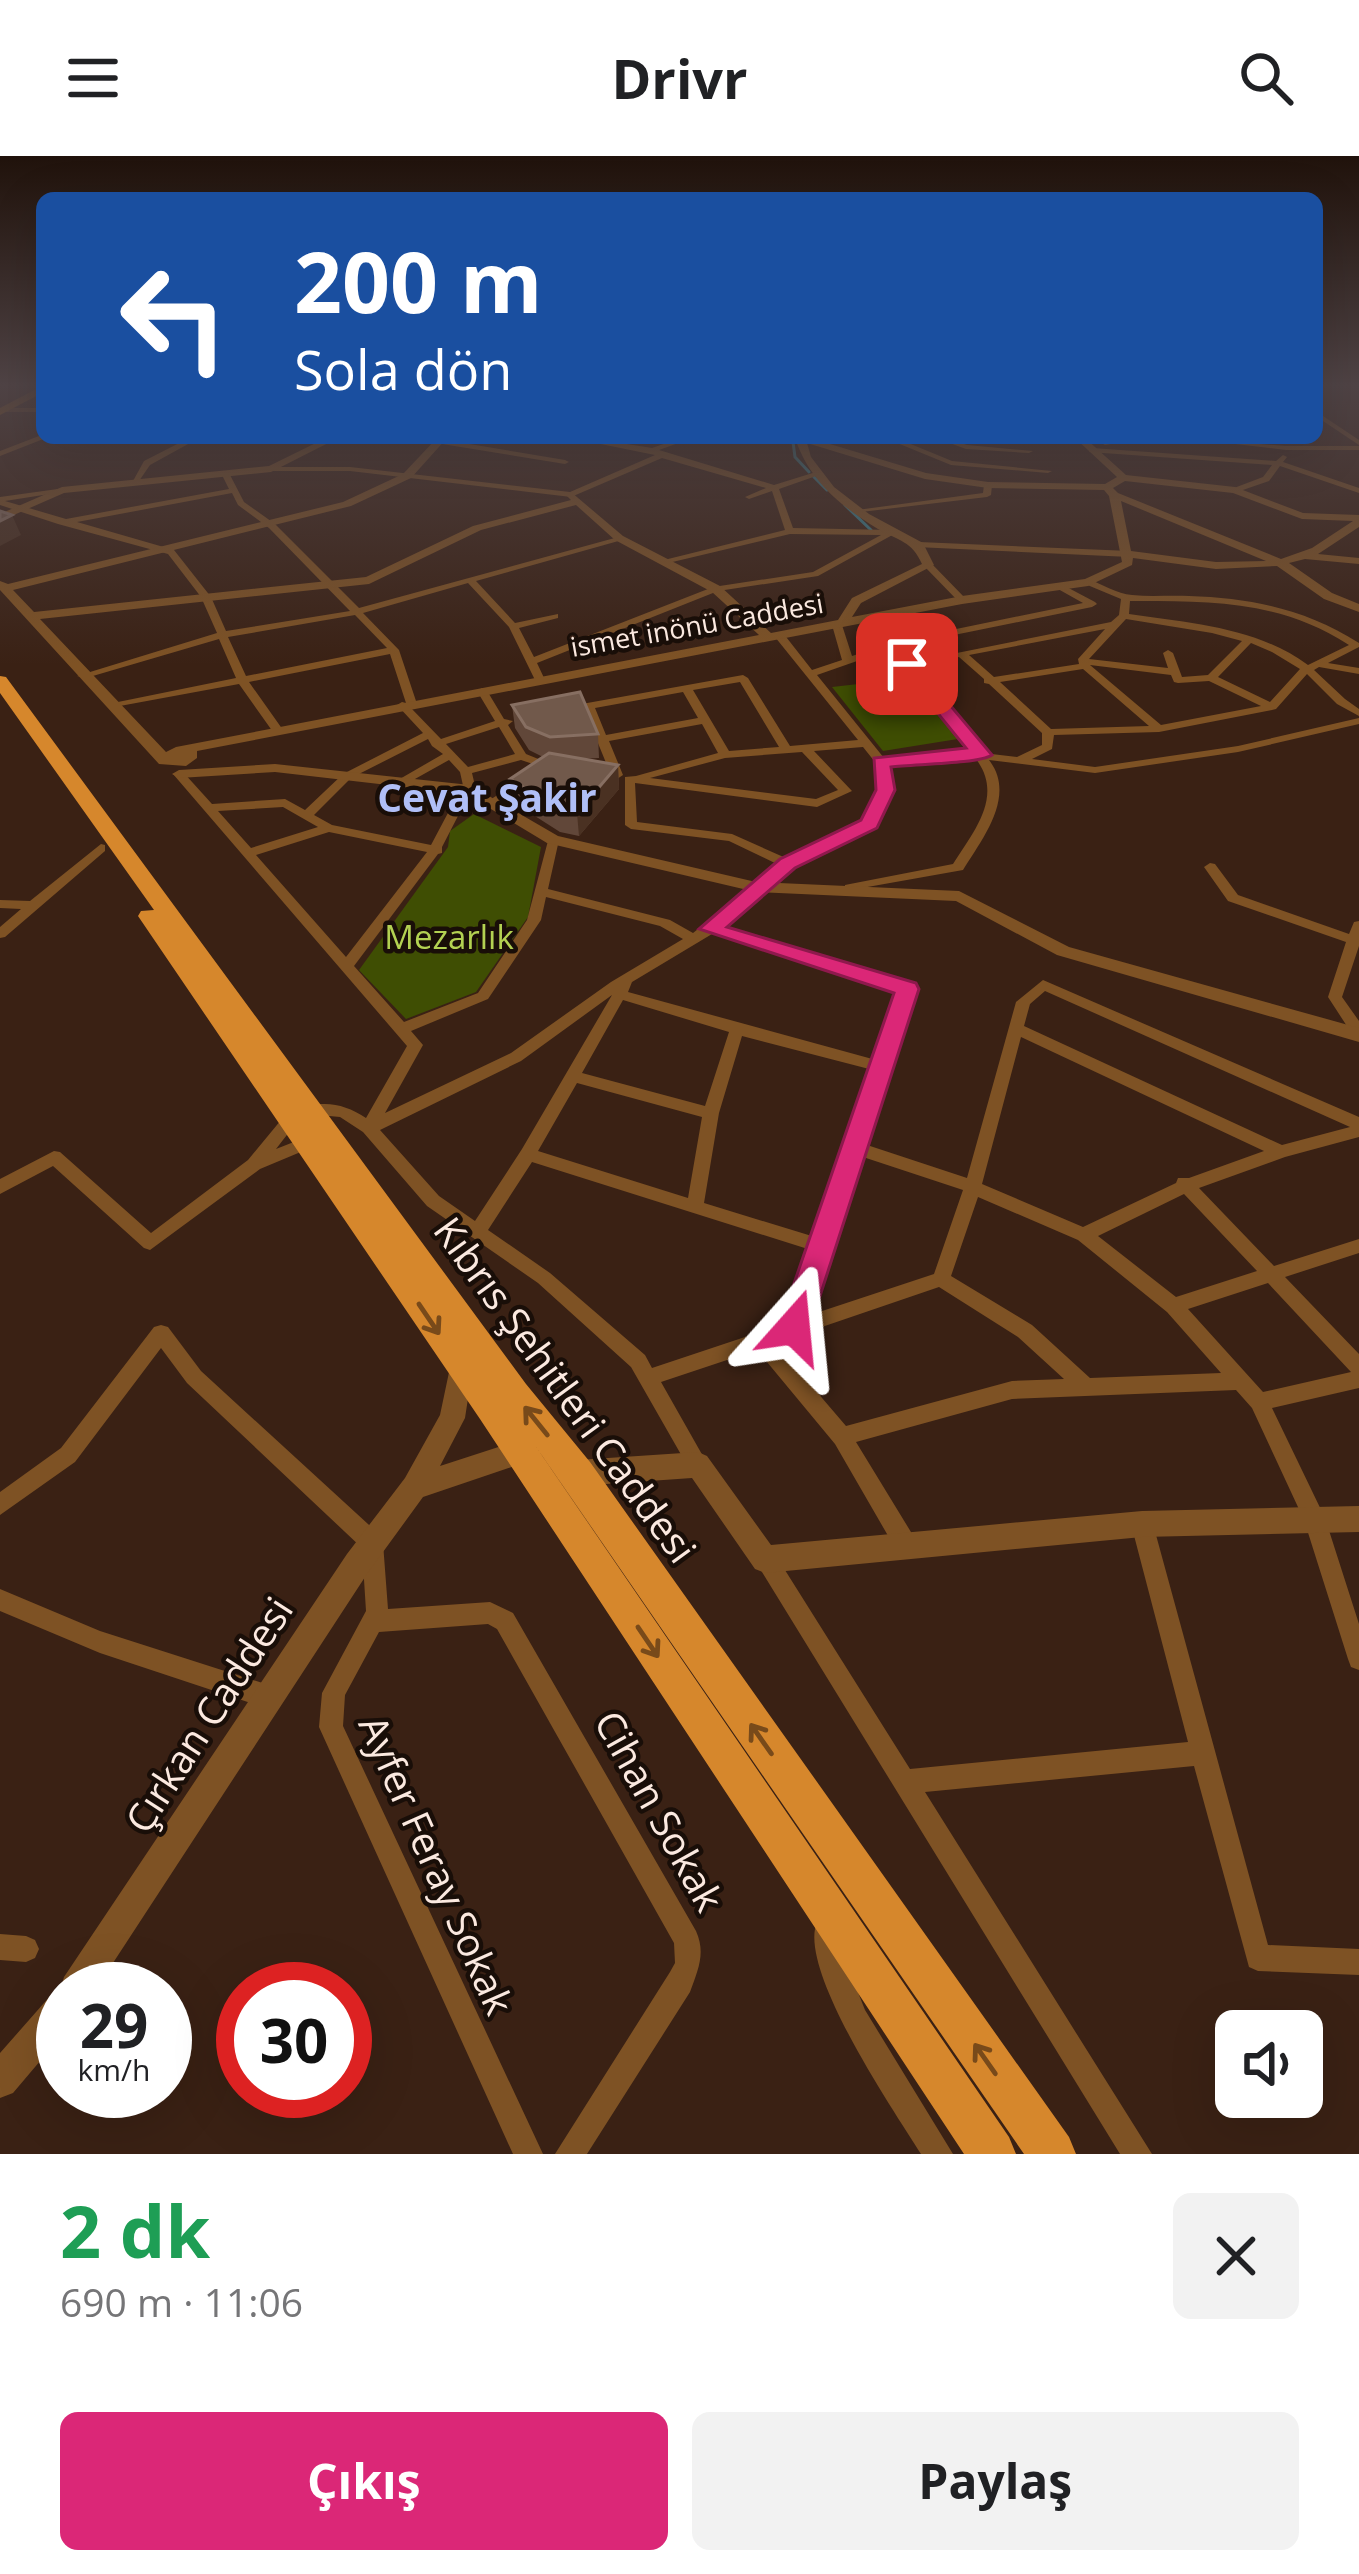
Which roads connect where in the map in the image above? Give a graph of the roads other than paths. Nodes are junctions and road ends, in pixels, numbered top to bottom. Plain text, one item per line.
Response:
1 (134, 479) edge
2 (228, 479) edge
3 (400, 479) edge
4 (431, 479) edge
5 (609, 479) edge
6 (746, 479) edge
7 (799, 479) edge
8 (824, 479) edge
9 (948, 479) edge
10 (1057, 479) edge
11 (1122, 479) edge
12 (1135, 479) edge
13 (1265, 479) edge
14 (1325, 479) edge
15 (988, 485) junction
16 (1063, 485) junction
17 (775, 488) junction
18 (62, 490) junction
19 (1237, 490) junction
20 (232, 491) junction
21 (1110, 491) junction
22 (1359, 491) edge
23 (749, 497) dead end
24 (574, 499) junction
25 (0, 501) edge
26 (21, 508) junction
27 (861, 510) junction
28 (0, 518) edge
29 (60, 522) junction
30 (272, 526) junction
31 (1356, 526) edge
32 (790, 531) junction
33 (892, 533) junction
34 (619, 538) junction
35 (919, 545) junction
36 (171, 552) junction
37 (1130, 554) junction
38 (1303, 556) junction
39 (1359, 561) edge
40 (667, 562) junction
41 (1279, 562) junction
42 (928, 565) junction
43 (469, 579) junction
44 (1088, 582) junction
45 (332, 584) junction
46 (4, 586) edge
47 (1061, 587) junction
48 (716, 590) junction
49 (206, 597) junction
50 (1126, 598) junction
51 (962, 600) junction
52 (1359, 608) edge
53 (353, 613) junction
54 (32, 616) junction
55 (555, 616) dead end
56 (1119, 620) junction
57 (839, 625) junction
58 (513, 626) junction
59 (222, 635) junction
60 (773, 636) junction
61 (1249, 640) junction
62 (1358, 647) edge
63 (394, 650) junction
64 (961, 653) junction
65 (1168, 653) dead end
66 (534, 661) junction
67 (848, 661) junction
68 (1083, 664) junction
69 (1322, 664) junction
70 (1304, 670) junction
71 (1359, 671) edge
72 (1175, 673) junction
73 (810, 674) junction
74 (82, 676) junction
75 (1211, 678) junction
76 (242, 680) junction
77 (540, 680) junction
78 (0, 681) edge
79 (988, 681) junction
80 (686, 687) junction
81 (482, 691) junction
82 (407, 705) junction
83 (588, 705) junction
84 (113, 706) junction
85 (0, 707) edge
86 (1273, 707) junction
87 (544, 714) edge
88 (1359, 717) edge
89 (521, 718) edge
90 (1212, 719) junction
91 (701, 721) junction
92 (500, 723) junction
93 (1160, 729) junction
94 (277, 730) junction
95 (1048, 732) junction
96 (432, 739) junction
97 (604, 740) junction
98 (865, 743) junction
99 (785, 747) junction
100 (805, 747) junction
101 (1238, 748) junction
102 (449, 755) junction
103 (724, 755) junction
104 (982, 755) junction
105 (521, 756) junction
106 (176, 759) junction
107 (1020, 760) junction
108 (881, 762) junction
109 (548, 768) junction
110 (571, 770) edge
111 (594, 772) edge
112 (347, 776) junction
113 (623, 777) junction
114 (468, 781) junction
115 (402, 782) junction
116 (492, 804) junction
117 (208, 808) junction
118 (306, 816) junction
119 (328, 828) junction
120 (553, 840) junction
121 (101, 848) junction
122 (438, 850) junction
123 (248, 853) junction
124 (788, 864) junction
125 (1210, 867) dead end
126 (755, 886) junction
127 (850, 888) junction
128 (542, 892) junction
129 (0, 904) edge
130 (29, 904) junction
131 (710, 929) junction
132 (1356, 933) edge
133 (0, 934) edge
134 (694, 939) junction
135 (346, 967) junction
136 (624, 986) junction
137 (401, 1029) junction
138 (1018, 1029) junction
139 (737, 1030) junction
140 (1359, 1034) edge
141 (881, 1067) junction
142 (572, 1076) junction
143 (711, 1113) junction
144 (305, 1123) junction
145 (1359, 1127) edge
146 (369, 1128) junction
147 (854, 1147) junction
148 (1278, 1150) junction
149 (528, 1154) junction
150 (254, 1165) junction
151 (1184, 1183) junction
152 (0, 1187) edge
153 (973, 1187) junction
154 (695, 1207) junction
155 (477, 1232) junction
156 (1084, 1235) junction
157 (820, 1246) junction
158 (1359, 1246) edge
159 (1273, 1274) junction
160 (940, 1279) junction
161 (1174, 1306) junction
162 (794, 1327) junction
163 (759, 1338) junction
164 (461, 1366) junction
165 (1359, 1367) edge
166 (648, 1378) junction
167 (1359, 1379) edge
168 (1237, 1381) junction
169 (1087, 1388) junction
170 (1258, 1402) junction
171 (842, 1437) junction
172 (520, 1452) junction
173 (698, 1465) junction
174 (578, 1473) junction
175 (414, 1487) junction
176 (0, 1505) edge
177 (1314, 1518) junction
178 (1359, 1519) edge
179 (1142, 1524) junction
180 (372, 1543) junction
181 (906, 1545) junction
182 (764, 1559) junction
183 (0, 1600) edge
184 (374, 1621) junction
185 (1359, 1659) edge
186 (272, 1698) junction
187 (1201, 1753) junction
188 (905, 1782) junction
189 (821, 1900) junction
190 (94, 1962) edge
191 (1359, 1962) edge
192 (36, 2038) edge
193 (0, 2080) edge
194 (528, 2154) edge
195 (570, 2154) edge
196 (938, 2154) edge
197 (992, 2154) edge
198 (1052, 2154) edge
199 (1137, 2154) edge

1 - 18 street
2 - 20 street
3 - 30 street
4 - 24 street
5 - 24 street
6 - 17 street
7 - 17 street
8 - 27 street
9 - 15 street
10 - 16 street
11 - 21 street
12 - 19 street
13 - 19 street
14 - 22 street
15 - 16 street
15 - 27 street
16 - 21 street
17 - 23 street
17 - 32 street
18 - 25 street
18 - 26 street
19 - 31 street
20 - 29 street
20 - 30 street
21 - 37 street
21 - 41 street
24 - 34 street
24 - 45 street
25 - 26 street
26 - 28 street
26 - 29 street
27 - 33 street
29 - 36 street
30 - 36 street
30 - 45 street
31 - 38 street
32 - 33 street
32 - 40 street
33 - 35 street
33 - 48 street
34 - 40 street
34 - 43 street
35 - 37 street
35 - 42 street
36 - 46 street
36 - 49 street
37 - 41 street
37 - 44 street, ismet inönü Caddesi
38 - 39 street
38 - 41 street
40 - 48 street
41 - 52 street
42 - 51 street
42 - 57 street
43 - 53 street
43 - 58 street
44 - 47 street, ismet inönü Caddesi
44 - 50 street
45 - 49 street
45 - 53 street
46 - 54 street
47 - 51 street, ismet inönü Caddesi
47 - 67 street
48 - 60 street
48 - 66 street
49 - 54 street
49 - 59 street
50 - 56 street
50 - 62 street
51 - 57 street, ismet inönü Caddesi
53 - 59 street
53 - 63 street
54 - 74 street
55 - 58 street
56 - 61 street
56 - 64 street
56 - 68 street
57 - 60 street, ismet inönü Caddesi
57 - 67 street
58 - 66 street
59 - 74 street
59 - 76 street
60 - 73 street
60 - 77 street, ismet inönü Caddesi
61 - 70 street
61 - 75 street
62 - 69 street
63 - 76 street
63 - 82 street
64 - 79 street
64 - 104 street
65 - 72 street
66 - 77 street
67 - 73 street
68 - 72 street
68 - 79 street
68 - 93 street
69 - 70 street
69 - 71 street
70 - 86 street
70 - 88 street
72 - 75 street
73 - 98 street
74 - 84 street
75 - 86 street
76 - 84 street
76 - 94 street
77 - 81 street, ismet inönü Caddesi
78 - 144 highway, Kıbrıs Şehitleri Caddesi
79 - 95 street
80 - 83 street
80 - 91 street
80 - 99 street
81 - 82 street, ismet inönü Caddesi
81 - 92 street
82 - 94 street, ismet inönü Caddesi
82 - 96 street
83 - 87 street
83 - 97 street
84 - 106 street
85 - 121 highway, Kıbrıs Şehitleri Caddesi
86 - 90 street
88 - 101 street
89 - 92 street
90 - 93 street
90 - 101 street
91 - 97 street
91 - 103 street
92 - 96 street
92 - 105 street
93 - 95 street
94 - 106 street, ismet inönü Caddesi
95 - 107 street
96 - 102 street
96 - 112 street
97 - 113 street
98 - 100 street
98 - 108 street
99 - 100 street
99 - 103 street
100 - 113 street
101 - 107 street
102 - 114 street
102 - 115 street
103 - 113 street
104 - 107 street
104 - 108 street
104 - 127 street
105 - 109 street
105 - 114 street
106 - 112 street
106 - 117 street
108 - 124 street
109 - 110 street
109 - 116 street
111 - 113 street
112 - 115 street
112 - 118 street
113 - 124 street
114 - 115 street
114 - 116 street
116 - 120 street
116 - 122 street
117 - 118 street
117 - 123 street
118 - 119 street
119 - 122 street
119 - 123 street
120 - 126 street
120 - 128 street
121 - 130 street
121 - 144 highway, Kıbrıs Şehitleri Caddesi
122 - 135 street
123 - 135 street
124 - 126 street
125 - 132 street
126 - 127 street
126 - 131 street
127 - 140 street
128 - 134 street
128 - 137 street
129 - 130 street
130 - 133 street
131 - 134 street
131 - 141 street
132 - 140 street
134 - 136 street
135 - 137 street
136 - 139 street
136 - 142 street
136 - 146 street
137 - 146 street
138 - 145 street
138 - 148 street
138 - 153 street
139 - 141 street
139 - 143 street
141 - 147 street
142 - 143 street
142 - 149 street
143 - 154 street
144 - 146 street
144 - 150 street
144 - 150 street
144 -> 164 highway, Kıbrıs Şehitleri Caddesi
174 -> 144 highway, Kıbrıs Şehitleri Caddesi
145 - 148 street
146 - 155 street
147 - 153 street
147 - 157 street
148 - 151 street
149 - 154 street
149 - 155 street
150 - 152 street
151 - 156 street
151 - 159 street
153 - 156 street
153 - 160 street
154 - 157 street
155 - 166 street
156 - 161 street
157 - 162 street
158 - 159 street
159 - 161 street
159 - 165 street
160 - 162 street
160 - 169 street
161 - 168 street
162 - 163 street
163 - 166 street
163 - 171 street
164 - 172 highway, Kıbrıs Şehitleri Caddesi
164 - 175 street, Çırkan Caddesi
166 - 173 street
167 - 170 street
168 - 169 street
168 - 170 street
169 - 171 street
170 - 177 street
171 - 181 street
172 - 175 street
172 -> 189 highway, Kıbrıs Şehitleri Caddesi
173 - 174 street
173 - 182 street
198 -> 174 highway, Kıbrıs Şehitleri Caddesi
175 - 180 street, Çırkan Caddesi
176 - 180 street
177 - 178 street
177 - 179 street
177 - 185 street
179 - 181 street
179 - 187 street
180 - 184 street, Ayfer Feray Sokak
180 - 186 street, Çırkan Caddesi
181 - 182 street
182 - 188 street
183 - 186 street
184 - 194 street, Ayfer Feray Sokak
184 - 195 street, Cihan Sokak
186 - 190 street, Çırkan Caddesi
187 - 188 street
187 - 191 street
188 - 199 street
189 - 196 street
189 - 197 highway, Kıbrıs Şehitleri Caddesi
192 - 193 street

